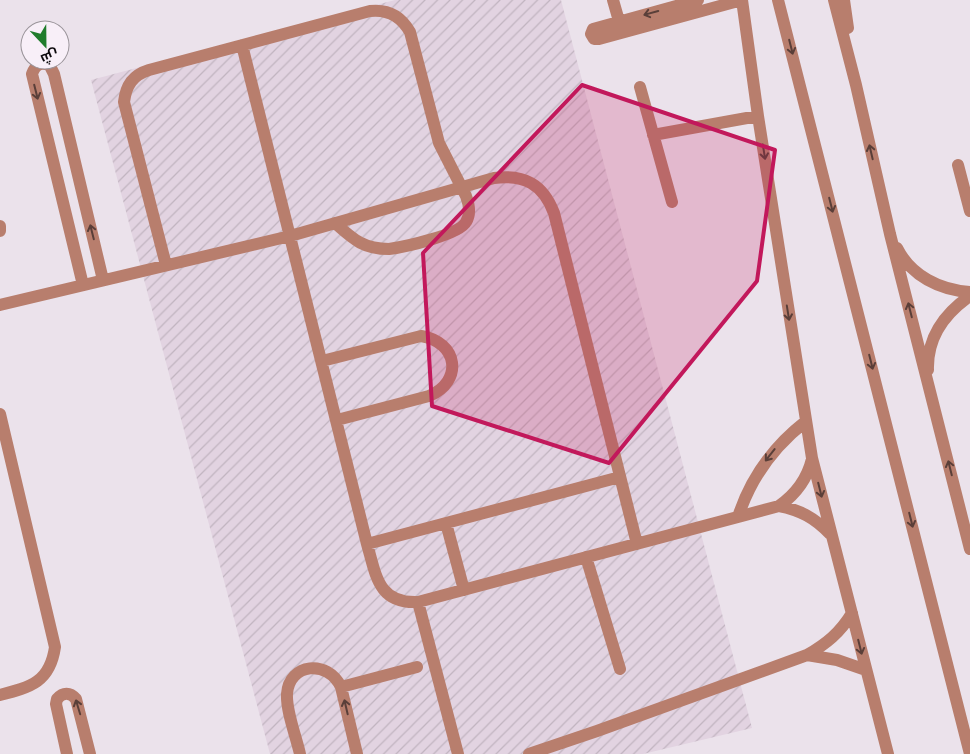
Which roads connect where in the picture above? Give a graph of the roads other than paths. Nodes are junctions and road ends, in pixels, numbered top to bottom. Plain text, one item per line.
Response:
1 (613, 0) edge
2 (698, 0) edge
3 (742, 0) edge
4 (778, 0) edge
5 (834, 0) edge
6 (844, 0) edge
7 (620, 28) junction
8 (242, 45) junction
9 (856, 85) junction
10 (640, 87) dead end
11 (758, 116) junction
12 (653, 135) junction
13 (958, 165) dead end
14 (462, 187) junction
15 (672, 202) dead end
16 (970, 211) edge
17 (334, 223) junction
18 (0, 226) edge
19 (0, 232) edge
20 (890, 234) junction
21 (290, 236) junction
22 (166, 265) junction
23 (103, 280) junction
24 (83, 285) junction
25 (970, 292) edge
26 (970, 296) edge
27 (0, 305) edge
28 (322, 361) junction
29 (929, 385) junction
30 (0, 414) edge
31 (337, 420) junction
32 (805, 422) junction
33 (4, 449) edge
34 (812, 458) junction
35 (620, 477) junction
36 (779, 506) junction
37 (738, 517) junction
38 (446, 523) junction
39 (830, 534) junction
40 (367, 544) junction
41 (636, 544) junction
42 (970, 549) edge
43 (586, 557) junction
44 (464, 590) junction
45 (418, 602) junction
46 (852, 613) junction
47 (806, 655) junction
48 (417, 667) dead end
49 (620, 670) dead end
50 (866, 670) junction
51 (341, 687) junction
52 (0, 695) edge
53 (886, 753) edge
54 (67, 754) edge
55 (90, 754) edge
56 (300, 754) edge
57 (357, 754) edge
58 (458, 754) edge
59 (529, 754) edge
60 (970, 754) edge

1 - 7 street
2 -> 7 street
3 - 7 street
3 - 11 street
4 -> 60 street
5 - 9 street
6 - 9 street
8 - 14 street
8 - 21 street
8 - 22 street
20 -> 9 street
10 - 12 street
11 - 12 street
11 -> 32 street
12 - 15 street
13 - 16 street
14 - 17 street
14 - 17 street
14 - 35 street
17 - 21 street
18 - 19 street
20 - 25 street
29 -> 20 street
21 - 22 street
21 - 28 street
22 - 23 street
23 - 24 street
23 -> 24 street
24 - 27 street
26 - 29 street
28 - 31 street
28 - 31 street
42 -> 29 street
30 - 33 street
31 - 40 street
32 - 34 street
32 -> 37 street
33 - 52 street
34 - 36 street
34 -> 39 street
35 - 38 street
35 - 41 street
36 - 37 street
36 - 39 street
37 - 41 street
38 - 40 street
38 - 44 street
39 - 46 street
40 - 45 street
41 - 43 street
43 - 44 street
43 - 49 street
44 - 45 street
45 - 58 street
46 - 47 street
46 -> 50 street
47 - 50 street
47 - 59 street
48 - 51 street
50 - 53 street
51 - 56 street
57 -> 51 street
55 -> 54 street

